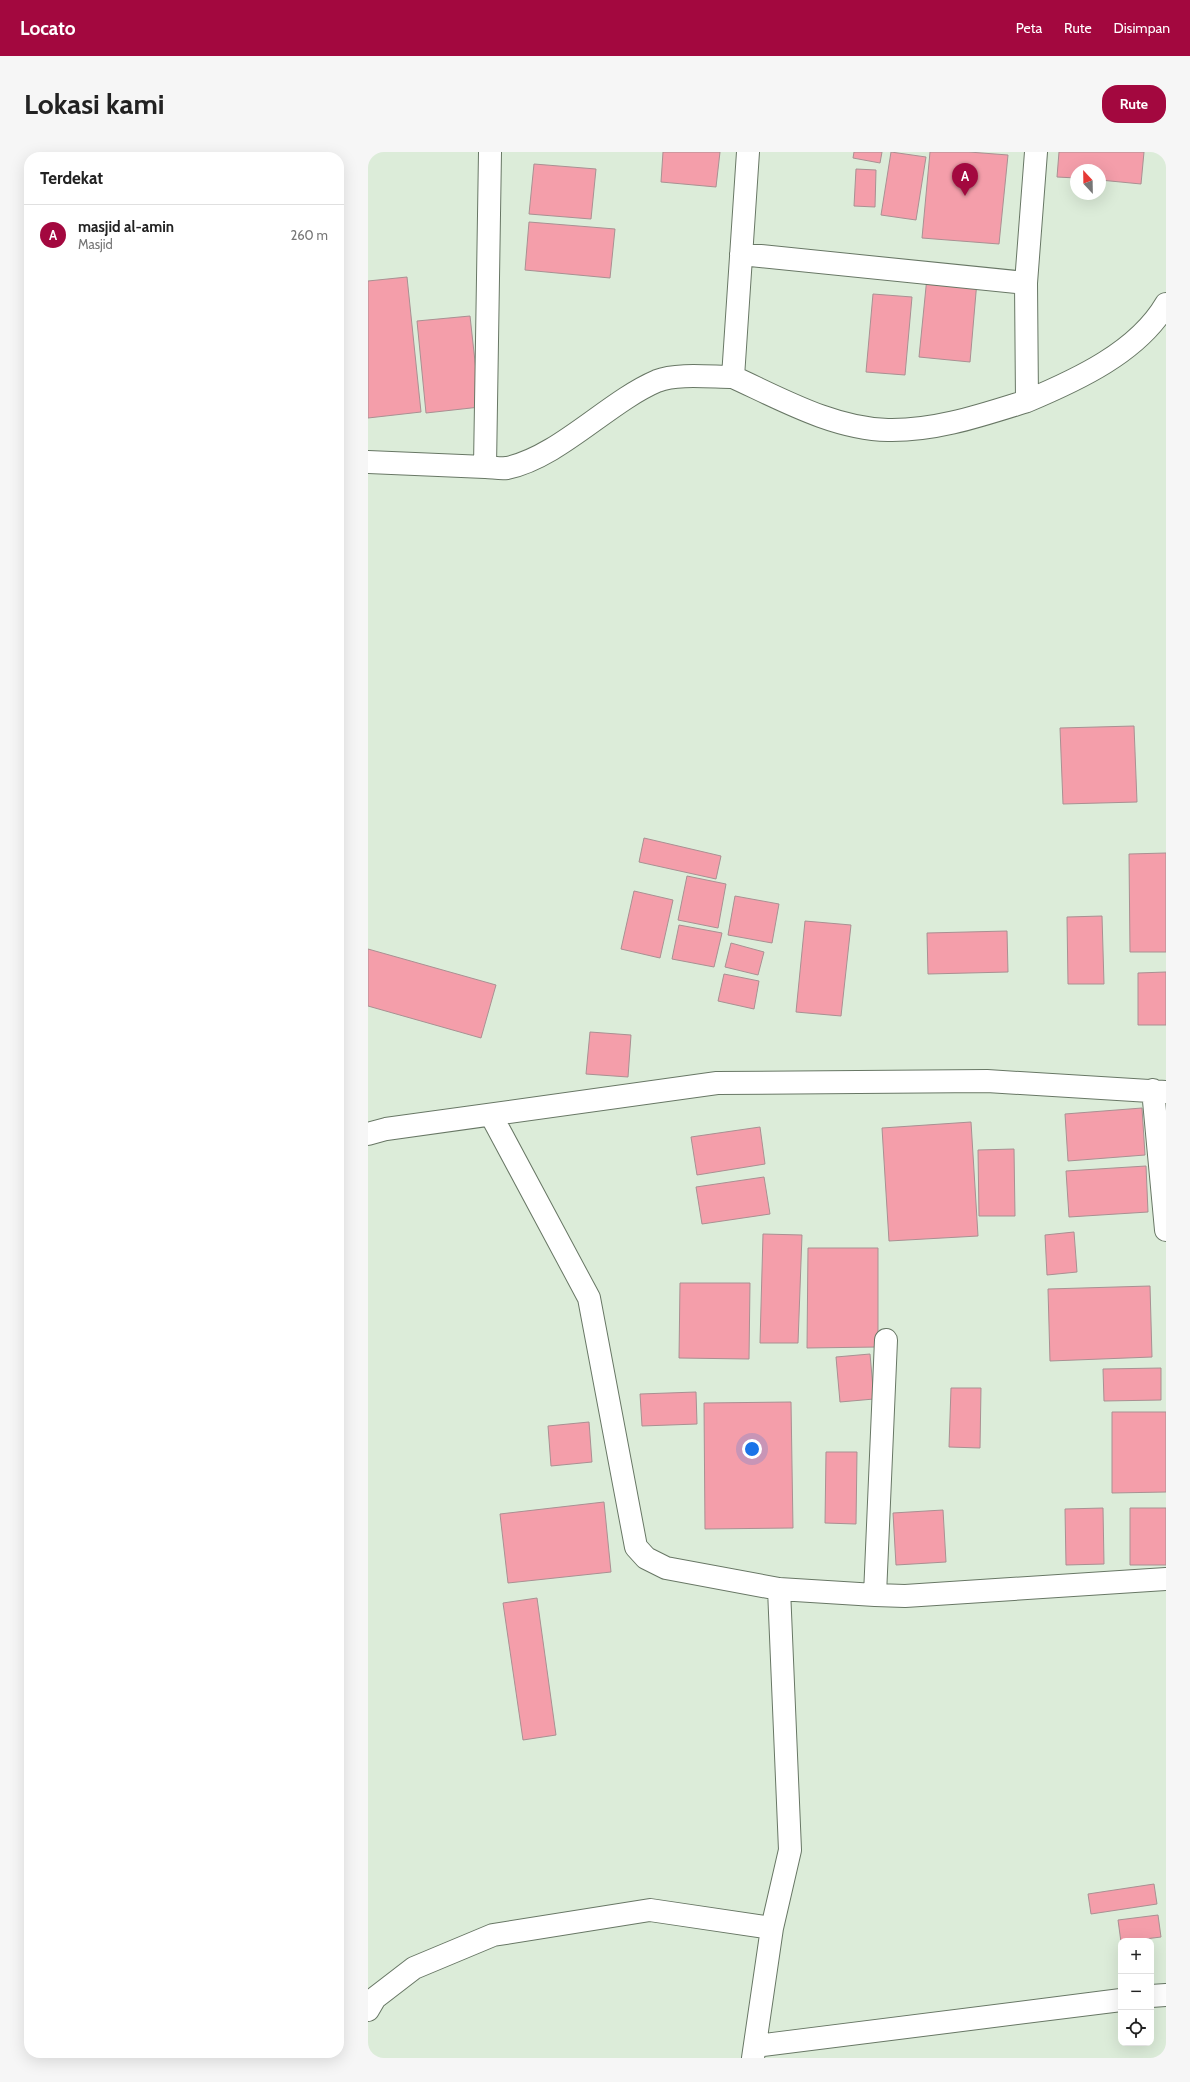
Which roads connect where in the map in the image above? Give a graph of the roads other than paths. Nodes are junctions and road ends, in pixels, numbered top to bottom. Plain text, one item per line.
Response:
1 (490, 152) edge
2 (748, 152) edge
3 (1036, 152) edge
4 (741, 254) junction
5 (1026, 283) junction
6 (1166, 304) edge
7 (733, 377) junction
8 (1028, 401) junction
9 (368, 462) edge
10 (486, 467) junction
11 (1159, 1091) edge
12 (491, 1115) junction
13 (368, 1134) edge
14 (1166, 1230) edge
15 (886, 1340) dead end
16 (1166, 1579) edge
17 (779, 1589) junction
18 (875, 1595) junction
19 (772, 1928) junction
20 (1166, 1994) edge
21 (1154, 1996) edge
22 (1118, 2000) edge
23 (368, 2010) edge
24 (755, 2052) edge

1 - 10 street
2 - 4 street
3 - 5 street
4 - 5 street
4 - 7 street
5 - 8 street
6 - 8 street
7 - 8 street
7 - 10 street
9 - 10 street
11 - 12 street
11 - 14 street
12 - 13 street
12 - 17 street
15 - 18 street
16 - 18 street
17 - 18 street
17 - 19 street
19 - 23 street
19 - 24 street
20 - 21 street
22 - 24 street

